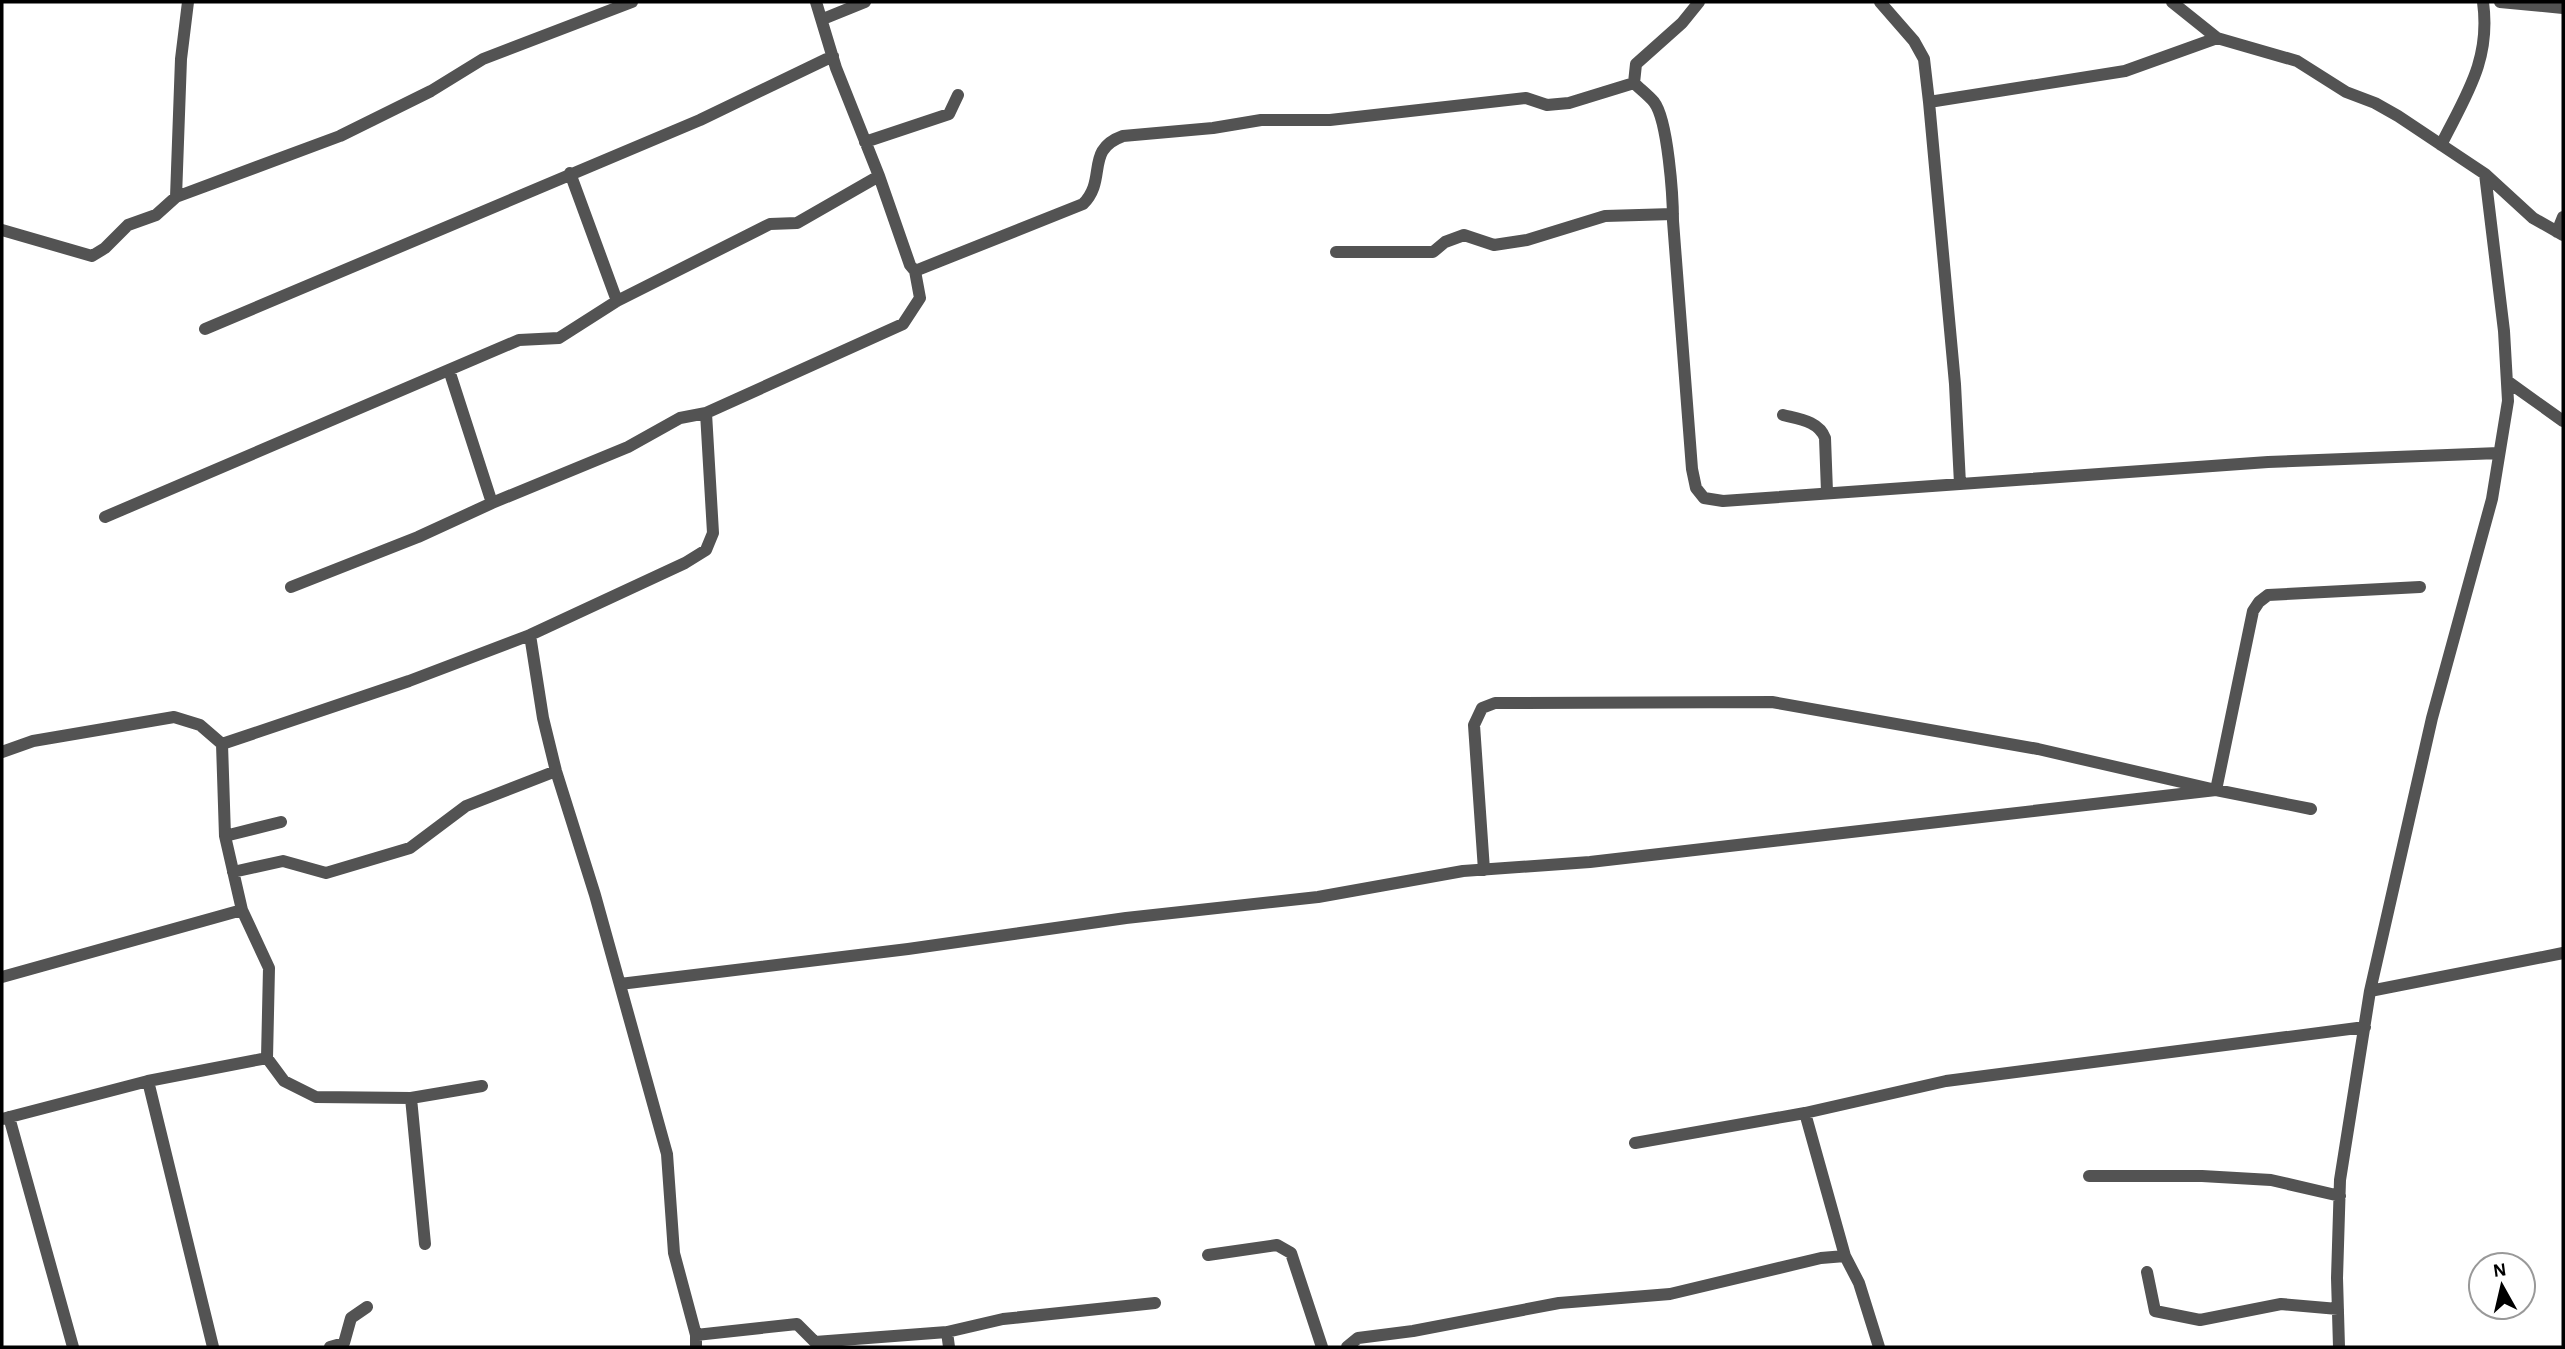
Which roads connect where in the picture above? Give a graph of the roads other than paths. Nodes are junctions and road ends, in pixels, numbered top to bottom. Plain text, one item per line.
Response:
1 (188, 2) edge
2 (632, 2) edge
3 (816, 2) edge
4 (865, 2) edge
5 (1699, 2) edge
6 (1880, 2) edge
7 (2172, 2) edge
8 (2483, 2) edge
9 (2500, 2) edge
10 (2563, 8) edge
11 (823, 19) junction
12 (2217, 38) junction
13 (833, 56) junction
14 (1634, 83) junction
15 (958, 95) dead end
16 (1929, 102) junction
17 (865, 142) junction
18 (2441, 145) junction
19 (570, 173) junction
20 (2484, 174) junction
21 (879, 176) junction
22 (176, 197) junction
23 (1673, 214) junction
24 (2563, 217) edge
25 (2, 230) edge
26 (2560, 233) edge
27 (1336, 252) dead end
28 (915, 271) junction
29 (617, 301) junction
30 (205, 329) dead end
31 (449, 370) junction
32 (2507, 382) junction
33 (706, 413) junction
34 (1783, 415) dead end
35 (2563, 421) edge
36 (2499, 453) junction
37 (1960, 485) junction
38 (1827, 492) junction
39 (492, 503) junction
40 (105, 517) dead end
41 (291, 587) dead end
42 (2420, 587) dead end
43 (530, 635) junction
44 (222, 744) junction
45 (2, 752) edge
46 (556, 771) junction
47 (2216, 790) junction
48 (2311, 809) dead end
49 (281, 822) dead end
50 (225, 836) junction
51 (1484, 870) junction
52 (233, 872) junction
53 (242, 910) junction
54 (2563, 953) edge
55 (2, 977) edge
56 (620, 984) junction
57 (2370, 991) junction
58 (2365, 1027) junction
59 (267, 1058) junction
60 (148, 1081) junction
61 (482, 1086) dead end
62 (411, 1098) junction
63 (1805, 1113) junction
64 (5, 1118) edge
65 (1635, 1143) dead end
66 (2089, 1176) dead end
67 (2340, 1196) junction
68 (425, 1244) dead end
69 (1208, 1255) dead end
70 (1845, 1256) junction
71 (2147, 1272) dead end
72 (1154, 1303) dead end
73 (367, 1307) dead end
74 (2338, 1309) junction
75 (947, 1332) junction
76 (696, 1341) edge
77 (73, 1347) edge
78 (213, 1347) edge
79 (330, 1347) edge
80 (949, 1347) edge
81 (1322, 1347) edge
82 (1347, 1347) edge
83 (1879, 1347) edge
84 (2339, 1347) edge

1 - 22 street
2 - 22 street
3 - 11 street
4 - 11 street
5 - 14 street
6 - 16 street
7 - 12 street
8 - 18 street
9 - 10 street
11 - 13 street
12 - 16 street
12 - 18 street
13 - 17 street
13 - 19 street
14 - 23 street
14 - 28 street
15 - 17 street
16 - 37 street
17 - 21 street
18 - 20 street
19 - 29 street
19 - 30 street
20 - 26 street
20 - 32 street
21 - 28 street
21 - 29 street
22 - 25 street
23 - 27 street
23 - 38 street
24 - 26 street
28 - 33 street
29 - 31 street
31 - 39 street
31 - 40 street
32 - 35 street
32 - 36 street
33 - 39 street
33 - 43 street
34 - 38 street
36 - 37 street
36 - 57 street
37 - 38 street
39 - 41 street
42 - 47 street
43 - 44 street
43 - 46 street
44 - 45 street
44 - 50 street
46 - 52 street
46 - 56 street
47 - 48 street
47 - 51 street
47 - 51 street
49 - 50 street
50 - 52 street
51 - 56 street
52 - 53 street
53 - 55 street
53 - 59 street
54 - 57 street
56 - 76 street
57 - 58 street
58 - 63 street
58 - 67 street
59 - 60 street
59 - 62 street
60 - 64 street
60 - 78 street
61 - 62 street
62 - 68 street
63 - 65 street
63 - 70 street
64 - 77 street
66 - 67 street
67 - 74 street
69 - 81 street
70 - 82 street
70 - 83 street
71 - 74 street
72 - 75 street
73 - 79 street
74 - 84 street
75 - 76 street
75 - 80 street

